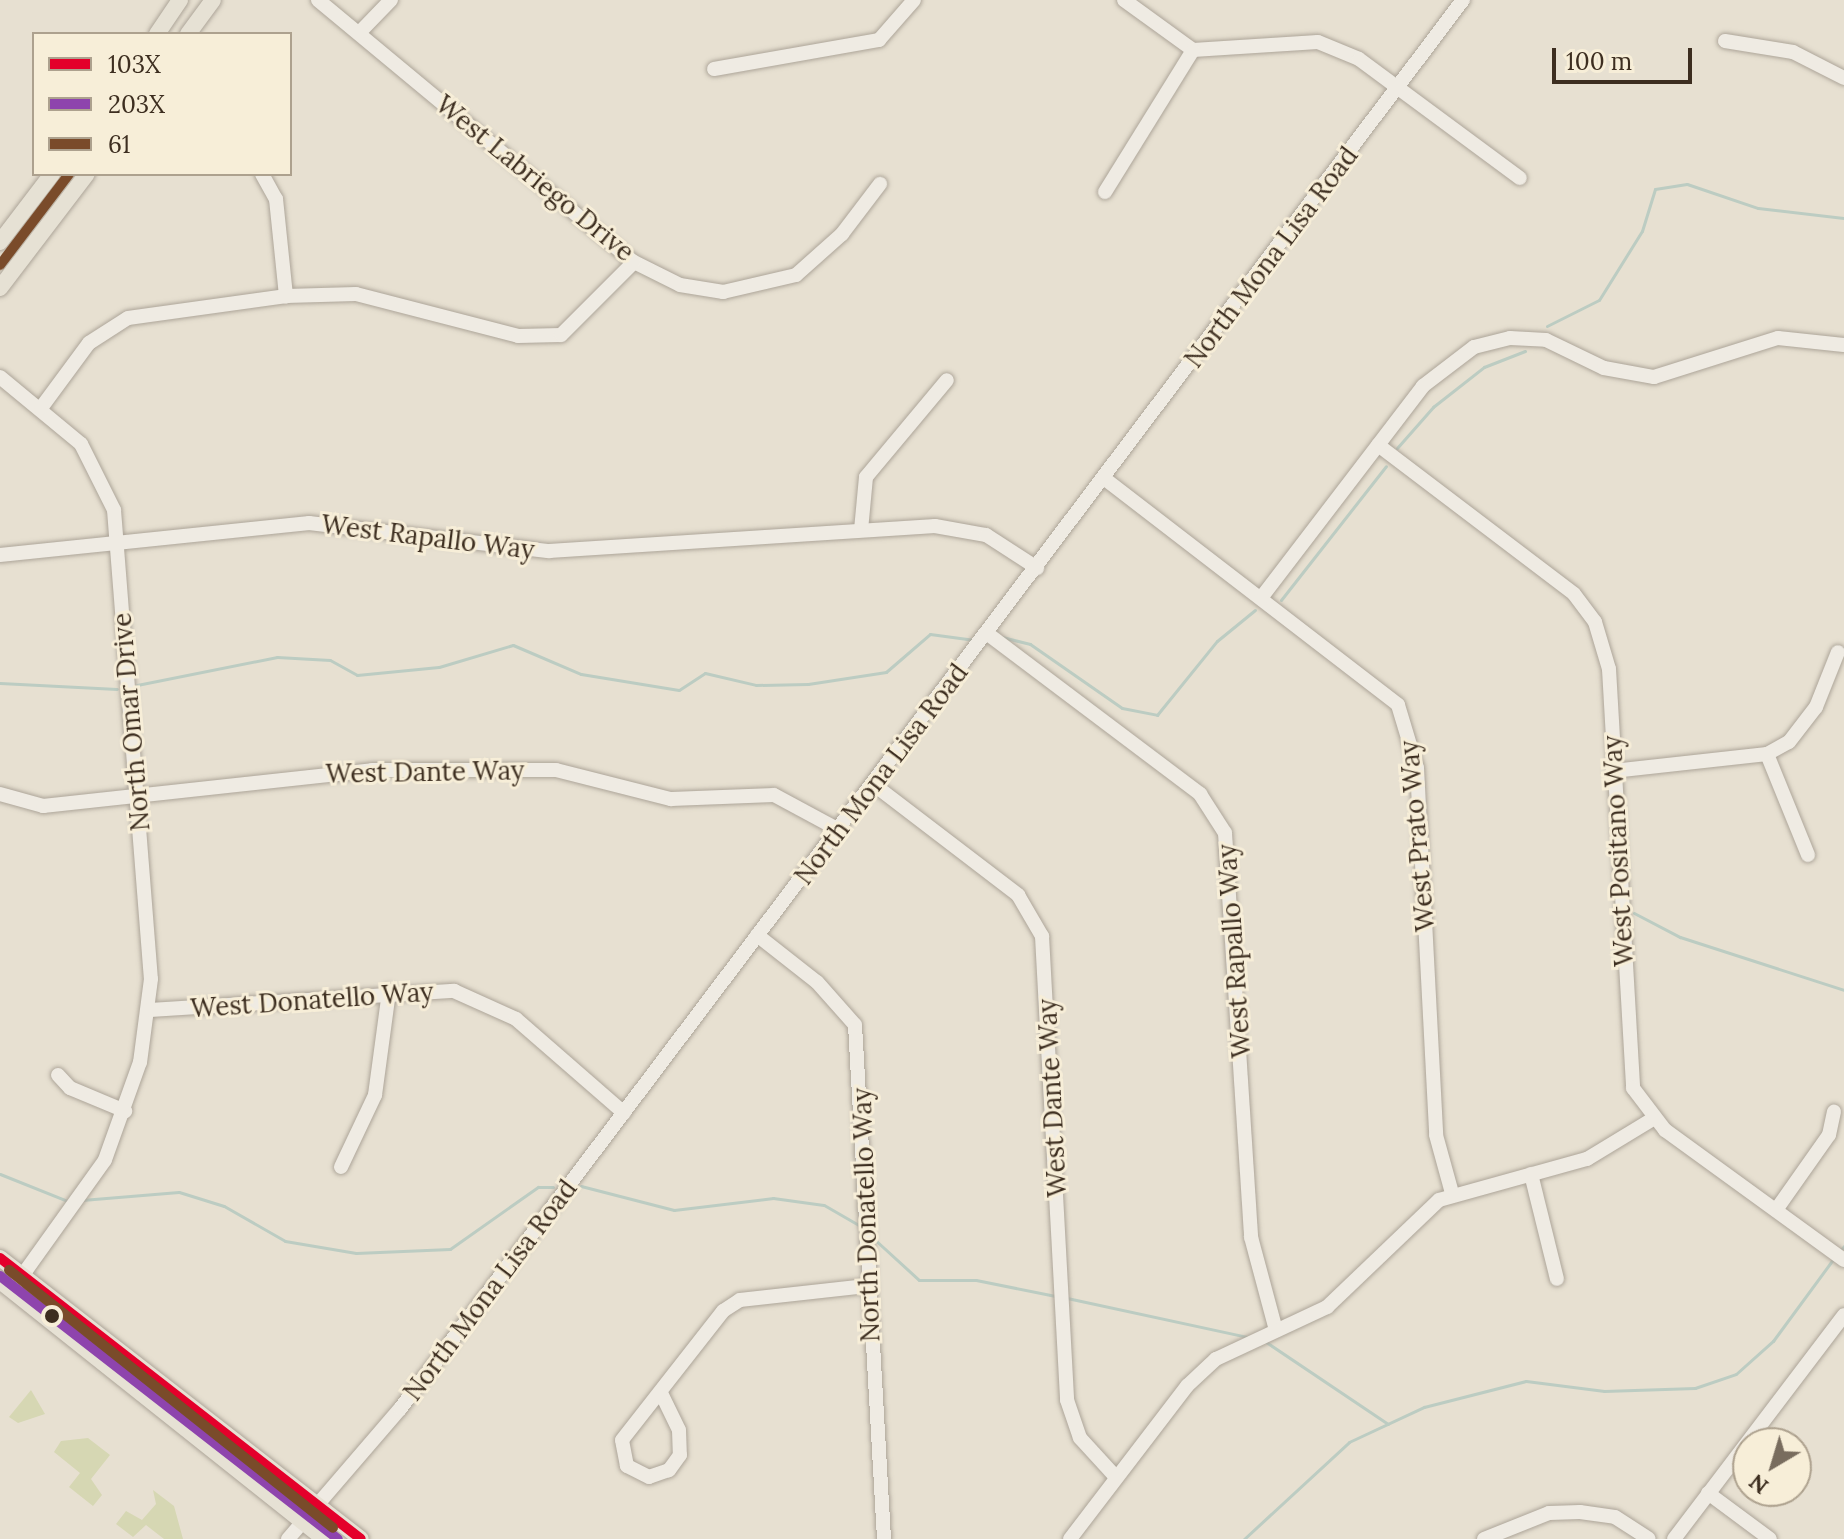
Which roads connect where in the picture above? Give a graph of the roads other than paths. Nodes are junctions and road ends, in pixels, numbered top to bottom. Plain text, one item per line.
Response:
1 (180, 0) edge
2 (213, 0) edge
3 (318, 0) edge
4 (391, 0) edge
5 (914, 0) edge
6 (1124, 0) edge
7 (1463, 0) edge
8 (158, 32) edge
9 (189, 32) edge
10 (359, 33) junction
11 (1725, 41) dead end
12 (1193, 50) junction
13 (714, 69) dead end
14 (1844, 78) edge
15 (1397, 89) junction
16 (50, 176) edge
17 (85, 176) edge
18 (263, 176) edge
19 (1520, 178) dead end
20 (880, 184) dead end
21 (1105, 192) dead end
22 (0, 242) edge
23 (634, 262) junction
24 (0, 288) edge
25 (286, 296) junction
26 (1844, 345) edge
27 (0, 377) edge
28 (947, 380) dead end
29 (41, 408) junction
30 (1378, 445) junction
31 (1105, 479) junction
32 (861, 530) junction
33 (116, 542) junction
34 (0, 555) edge
35 (1037, 568) junction
36 (1261, 598) junction
37 (988, 634) junction
38 (1838, 652) dead end
39 (1767, 754) junction
40 (1613, 771) junction
41 (873, 784) junction
42 (137, 791) junction
43 (0, 794) edge
44 (839, 830) junction
45 (1808, 855) dead end
46 (757, 935) junction
47 (389, 991) junction
48 (150, 1010) junction
49 (58, 1075) dead end
50 (125, 1111) junction
51 (1834, 1112) dead end
52 (624, 1113) junction
53 (1653, 1119) junction
54 (341, 1167) dead end
55 (1531, 1174) junction
56 (1452, 1193) junction
57 (1776, 1210) junction
58 (0, 1258) edge
59 (1844, 1260) edge
60 (22, 1276) junction
61 (1557, 1279) dead end
62 (6, 1286) edge
63 (866, 1286) junction
64 (1844, 1315) edge
65 (1276, 1330) junction
66 (661, 1393) junction
67 (1115, 1476) junction
68 (1708, 1493) junction
69 (319, 1506) junction
70 (303, 1522) junction
71 (288, 1539) edge
72 (324, 1539) edge
73 (361, 1539) edge
74 (884, 1539) edge
75 (1070, 1539) edge
76 (1484, 1539) edge
77 (1649, 1539) edge
78 (1674, 1539) edge
79 (1770, 1539) edge

1 - 8 main road
2 - 9 main road
3 - 10 street, West Labriego Drive
4 - 10 street
5 - 13 street
6 - 12 street
7 - 15 street, North Mona Lisa Road
10 - 23 street, West Labriego Drive
11 - 14 street
12 - 15 street
12 - 21 street
15 - 19 street
15 - 31 street, North Mona Lisa Road
16 - 22 main road
17 - 24 main road
18 - 25 street
20 - 23 street, West Labriego Drive
23 - 25 street
25 - 29 street
26 - 30 street
27 - 29 street, North Omar Drive
28 - 32 street
29 - 33 street, North Omar Drive
30 - 36 street
30 - 40 street, West Positano Way
31 - 35 street, North Mona Lisa Road
31 - 36 street, West Prato Way
32 - 33 street, West Rapallo Way
32 - 35 street, West Rapallo Way
33 - 34 street, West Rapallo Way
33 - 42 street, North Omar Drive
35 - 37 street, North Mona Lisa Road
36 - 56 street, West Prato Way
37 - 41 street, North Mona Lisa Road
37 - 65 street, West Rapallo Way
38 - 39 street
39 - 40 street
39 - 45 street
40 - 53 street, West Positano Way
41 - 44 street, North Mona Lisa Road
41 - 67 street, West Dante Way
42 - 43 street, West Dante Way
42 - 44 street, West Dante Way
42 - 48 street, North Omar Drive
44 - 46 street, North Mona Lisa Road
46 - 52 street, North Mona Lisa Road
46 - 63 street, North Donatello Way
47 - 48 street, West Donatello Way
47 - 52 street, West Donatello Way
47 - 54 street
48 - 50 street, North Omar Drive
49 - 50 street
50 - 60 street, North Omar Drive
51 - 57 street
52 - 69 street, North Mona Lisa Road
53 - 55 street
53 - 57 street, West Positano Way
55 - 56 street
55 - 61 street
56 - 65 street
57 - 59 street, West Positano Way
58 - 60 main road
60 - 62 street, North Omar Drive
60 - 69 main road
62 - 70 main road
63 - 66 street
63 - 74 street, North Donatello Way
64 - 68 street
65 - 67 street
66 - 66 street
67 - 75 street
68 - 78 street
68 - 79 street
69 - 70 street, North Mona Lisa Road
69 - 73 main road
70 - 71 street, North Mona Lisa Road
70 - 72 main road
76 - 77 street

